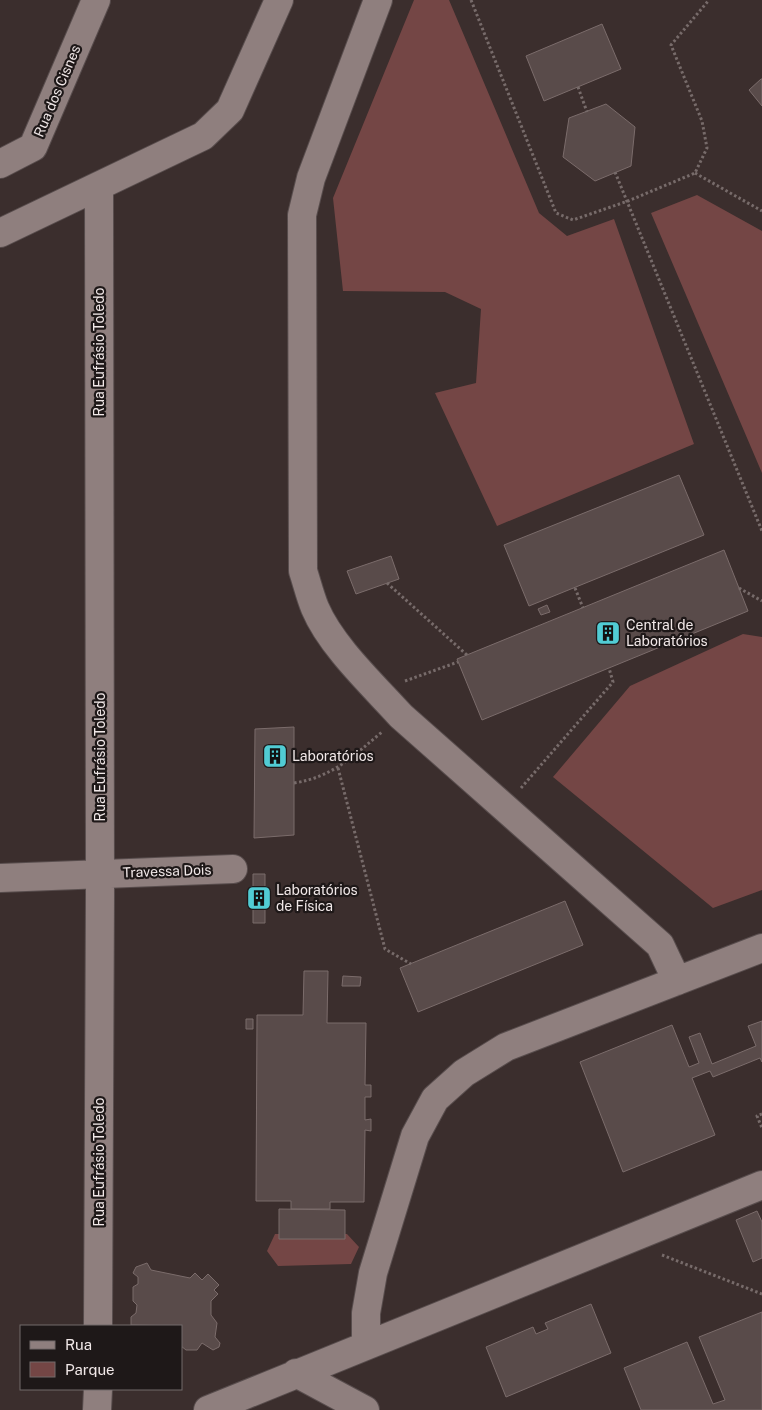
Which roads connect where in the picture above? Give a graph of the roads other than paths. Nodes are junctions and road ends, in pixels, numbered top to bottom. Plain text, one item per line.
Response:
1 (96, 0) edge
2 (279, 0) edge
3 (378, 0) edge
4 (0, 164) edge
5 (99, 187) junction
6 (0, 233) edge
7 (233, 869) dead end
8 (100, 873) junction
9 (0, 878) edge
10 (762, 948) edge
11 (677, 981) junction
12 (762, 1185) edge
13 (98, 1325) edge
14 (366, 1345) junction
15 (296, 1373) junction
16 (98, 1390) edge
17 (98, 1410) edge
18 (208, 1410) edge
19 (365, 1410) edge

1 - 4 street, Rua dos Cisnes
2 - 5 street
3 - 11 street
5 - 6 street
5 - 8 street, Rua Eufrásio Toledo
7 - 8 street, Travessa Dois
8 - 9 street, Travessa Dois
8 - 13 street, Rua Eufrásio Toledo
10 - 11 street
11 - 14 street
12 - 14 street
14 - 15 street
15 - 18 street
15 - 19 street
16 - 17 street

